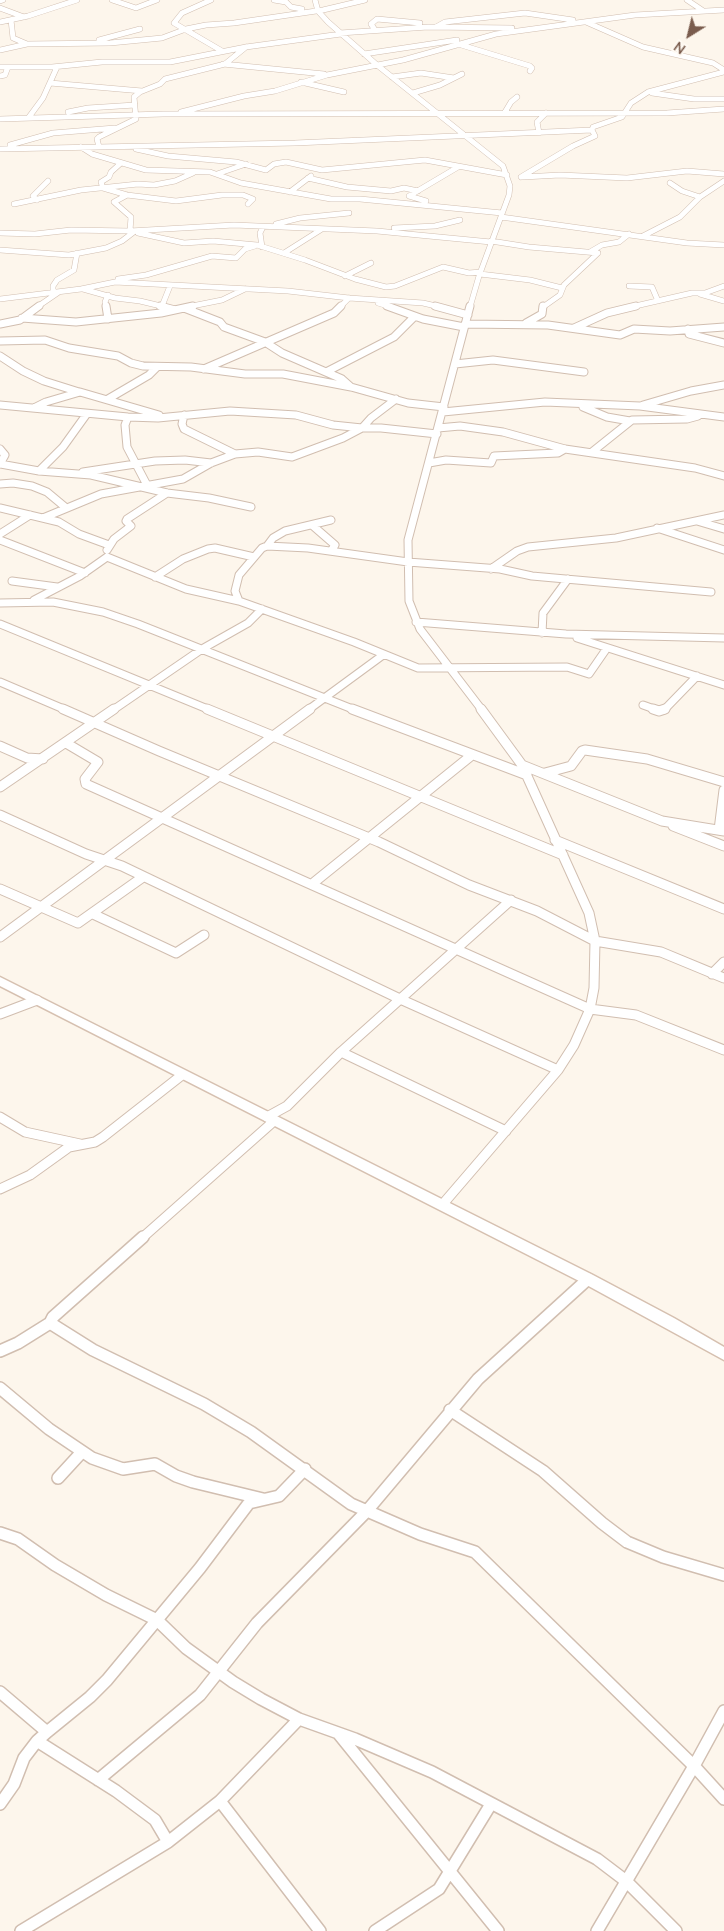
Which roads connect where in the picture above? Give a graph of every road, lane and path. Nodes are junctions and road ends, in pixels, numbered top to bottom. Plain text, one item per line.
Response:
1 (77, 0) edge
2 (112, 0) edge
3 (157, 0) edge
4 (212, 0) edge
5 (274, 0) edge
6 (315, 0) edge
7 (365, 0) edge
8 (687, 0) edge
9 (0, 8) edge
10 (702, 10) junction
11 (724, 10) edge
12 (318, 11) junction
13 (310, 12) junction
14 (24, 17) junction
15 (11, 20) junction
16 (583, 21) junction
17 (0, 22) edge
18 (437, 27) junction
19 (140, 29) dead end
20 (186, 29) junction
21 (524, 29) junction
22 (374, 30) junction
23 (341, 33) junction
24 (482, 37) junction
25 (84, 43) junction
26 (27, 44) junction
27 (458, 44) junction
28 (246, 47) junction
29 (0, 50) edge
30 (222, 51) junction
31 (364, 54) junction
32 (174, 61) junction
33 (223, 64) junction
34 (377, 65) junction
35 (0, 67) edge
36 (8, 67) junction
37 (57, 67) junction
38 (201, 70) junction
39 (530, 71) dead end
40 (724, 71) edge
41 (462, 74) dead end
42 (0, 76) edge
43 (327, 76) junction
44 (392, 76) junction
45 (454, 78) junction
46 (301, 82) junction
47 (50, 84) junction
48 (142, 91) junction
49 (344, 92) dead end
50 (648, 92) junction
51 (413, 93) junction
52 (517, 97) dead end
53 (694, 99) junction
54 (724, 99) edge
55 (135, 104) junction
56 (685, 107) junction
57 (724, 109) edge
58 (437, 112) junction
59 (505, 112) junction
60 (546, 112) junction
61 (625, 112) junction
62 (137, 114) junction
63 (174, 114) junction
64 (61, 116) junction
65 (29, 117) junction
66 (0, 119) edge
67 (597, 124) junction
68 (118, 128) junction
69 (592, 130) junction
70 (567, 131) junction
71 (539, 133) junction
72 (466, 135) junction
73 (81, 147) junction
74 (97, 147) junction
75 (126, 147) junction
76 (0, 148) edge
77 (90, 151) junction
78 (121, 163) junction
79 (246, 164) junction
80 (458, 168) junction
81 (322, 170) junction
82 (201, 171) junction
83 (217, 174) junction
84 (724, 174) edge
85 (507, 175) junction
86 (308, 178) junction
87 (521, 178) junction
88 (48, 181) dead end
89 (724, 181) edge
90 (510, 183) junction
91 (670, 183) dead end
92 (243, 184) junction
93 (103, 188) junction
94 (418, 191) junction
95 (290, 192) junction
96 (234, 194) junction
97 (127, 195) junction
98 (700, 197) junction
99 (37, 200) junction
100 (14, 204) dead end
101 (248, 204) dead end
102 (423, 205) junction
103 (349, 213) dead end
104 (501, 215) junction
105 (460, 220) dead end
106 (265, 228) junction
107 (322, 229) junction
108 (133, 231) junction
109 (385, 232) junction
110 (0, 233) edge
111 (629, 234) junction
112 (642, 236) junction
113 (491, 241) junction
114 (724, 245) edge
115 (260, 246) junction
116 (0, 250) edge
117 (590, 252) junction
118 (77, 253) junction
119 (284, 253) junction
120 (371, 263) dead end
121 (480, 273) junction
122 (345, 276) junction
123 (112, 282) junction
124 (170, 286) junction
125 (629, 286) dead end
126 (724, 286) edge
127 (562, 288) junction
128 (81, 289) junction
129 (245, 289) junction
130 (56, 292) junction
131 (696, 293) junction
132 (108, 295) junction
133 (349, 298) junction
134 (0, 299) edge
135 (375, 300) junction
136 (724, 300) edge
137 (658, 301) junction
138 (162, 306) junction
139 (184, 308) junction
140 (176, 310) junction
141 (468, 315) junction
142 (414, 317) junction
143 (22, 318) junction
144 (108, 319) junction
145 (2, 323) edge
146 (524, 324) junction
147 (465, 325) junction
148 (724, 327) edge
149 (573, 328) junction
150 (688, 329) junction
151 (0, 341) edge
152 (265, 342) junction
153 (724, 343) edge
154 (0, 356) edge
155 (455, 364) junction
156 (157, 367) junction
157 (204, 369) junction
158 (326, 372) junction
159 (584, 372) dead end
160 (724, 385) edge
161 (351, 387) junction
162 (80, 392) junction
163 (667, 398) junction
164 (108, 399) junction
165 (396, 399) junction
166 (577, 405) junction
167 (0, 406) edge
168 (640, 406) junction
169 (34, 408) junction
170 (443, 410) junction
171 (668, 410) junction
172 (86, 415) junction
173 (184, 415) junction
174 (700, 415) junction
175 (164, 416) junction
176 (128, 417) junction
177 (724, 417) edge
178 (630, 421) junction
179 (362, 428) junction
180 (437, 431) junction
181 (0, 449) edge
182 (565, 449) junction
183 (592, 452) junction
184 (235, 454) junction
185 (211, 463) junction
186 (429, 463) junction
187 (0, 464) edge
188 (136, 465) junction
189 (104, 468) junction
190 (39, 471) junction
191 (76, 474) junction
192 (101, 476) junction
193 (724, 476) edge
194 (0, 484) edge
195 (147, 485) junction
196 (139, 487) junction
197 (167, 494) junction
198 (65, 507) junction
199 (251, 507) dead end
200 (0, 508) edge
201 (30, 515) junction
202 (724, 515) edge
203 (43, 518) junction
204 (331, 520) dead end
205 (694, 520) junction
206 (312, 525) junction
207 (657, 528) junction
208 (724, 529) edge
209 (0, 534) edge
210 (0, 540) edge
211 (0, 545) edge
212 (14, 545) junction
213 (109, 545) junction
214 (267, 546) junction
215 (724, 550) edge
216 (331, 551) junction
217 (107, 557) junction
218 (254, 557) junction
219 (408, 562) junction
220 (491, 569) junction
221 (85, 573) junction
222 (155, 577) junction
223 (568, 579) junction
224 (12, 580) dead end
225 (57, 588) junction
226 (711, 592) dead end
227 (239, 601) junction
228 (30, 602) junction
229 (0, 604) edge
230 (262, 609) junction
231 (416, 622) junction
232 (0, 624) edge
233 (542, 633) junction
234 (566, 634) junction
235 (724, 638) edge
236 (607, 648) junction
237 (202, 649) junction
238 (384, 655) junction
239 (450, 668) junction
240 (697, 676) junction
241 (0, 682) edge
242 (724, 685) edge
243 (149, 686) junction
244 (324, 698) junction
245 (643, 705) dead end
246 (94, 723) junction
247 (273, 736) junction
248 (66, 743) junction
249 (0, 746) edge
250 (472, 756) junction
251 (27, 758) junction
252 (43, 759) junction
253 (522, 765) junction
254 (32, 766) junction
255 (545, 773) junction
256 (527, 775) junction
257 (220, 776) junction
258 (724, 782) edge
259 (0, 787) edge
260 (724, 790) edge
261 (422, 796) junction
262 (0, 815) edge
263 (162, 818) junction
264 (662, 821) junction
265 (722, 830) edge
266 (369, 838) junction
267 (555, 840) junction
268 (724, 846) edge
269 (563, 855) junction
270 (104, 860) junction
271 (142, 877) junction
272 (312, 884) junction
273 (0, 889) edge
274 (511, 900) junction
275 (40, 908) junction
276 (724, 909) edge
277 (93, 914) junction
278 (204, 935) dead end
279 (0, 937) edge
280 (595, 941) junction
281 (456, 948) junction
282 (724, 962) edge
283 (712, 974) junction
284 (724, 978) edge
285 (0, 981) edge
286 (400, 999) junction
287 (37, 1000) junction
288 (590, 1009) junction
289 (0, 1014) edge
290 (724, 1050) edge
291 (341, 1052) junction
292 (558, 1070) junction
293 (182, 1075) junction
294 (0, 1117) edge
295 (271, 1119) junction
296 (506, 1131) junction
297 (80, 1144) junction
298 (0, 1190) edge
299 (442, 1205) junction
300 (588, 1279) junction
301 (50, 1323) junction
302 (0, 1351) edge
303 (724, 1354) edge
304 (0, 1388) edge
305 (450, 1410) junction
306 (81, 1453) junction
307 (305, 1469) junction
308 (58, 1478) dead end
309 (266, 1499) junction
310 (366, 1512) junction
311 (0, 1533) edge
312 (724, 1575) edge
313 (157, 1620) junction
314 (219, 1673) junction
315 (0, 1692) edge
316 (724, 1711) edge
317 (300, 1720) junction
318 (47, 1732) junction
319 (338, 1733) junction
320 (37, 1741) junction
321 (694, 1766) junction
322 (98, 1780) junction
323 (724, 1799) edge
324 (220, 1801) junction
325 (0, 1804) edge
326 (491, 1804) junction
327 (168, 1842) junction
328 (451, 1873) junction
329 (626, 1880) junction
330 (21, 1931) edge
331 (320, 1931) edge
332 (375, 1931) edge
333 (498, 1931) edge
334 (597, 1931) edge
335 (676, 1931) edge

1 - 14 street
2 - 3 street
4 - 20 street
5 - 13 street
6 - 12 street
7 - 12 street
8 - 10 street
9 - 14 street
10 - 11 street
10 - 16 street
12 - 13 street
12 - 23 street
13 - 20 street
14 - 15 street
15 - 17 street
15 - 26 street
16 - 18 street
16 - 21 street
16 - 40 street
18 - 21 street
18 - 22 street
18 - 22 street
19 - 25 street
20 - 25 street
20 - 30 street
21 - 24 street
22 - 23 street
23 - 28 street
23 - 31 street
24 - 27 street
24 - 31 street
25 - 26 street
26 - 29 street
27 - 34 street
27 - 39 street
28 - 30 street
28 - 33 street
30 - 32 street
31 - 34 street
32 - 37 street
32 - 38 street
33 - 38 street
33 - 43 street
34 - 43 street
34 - 44 street
35 - 36 street
36 - 37 street
36 - 42 street
37 - 47 street
38 - 48 street
40 - 50 street
41 - 45 street
43 - 46 street
44 - 45 street
44 - 51 street
45 - 51 street
46 - 49 street
46 - 63 street
47 - 48 street
47 - 65 street
48 - 55 street
50 - 53 street
50 - 61 street
51 - 58 street
52 - 59 street
53 - 54 street
53 - 56 street
55 - 62 street
55 - 64 street
56 - 57 street
56 - 61 street
58 - 59 street
58 - 63 street
58 - 72 street
59 - 60 street
60 - 61 street
60 - 71 street
61 - 67 street
62 - 63 street
62 - 64 street
62 - 68 street
64 - 65 street
65 - 66 street
67 - 69 street
67 - 70 street
68 - 74 street
68 - 76 street
69 - 70 street
69 - 87 street
70 - 71 street
71 - 72 street
72 - 75 street
72 - 85 street
73 - 74 street
73 - 76 street
73 - 77 street
74 - 75 street
74 - 77 street
75 - 79 street
77 - 78 street
78 - 82 street
78 - 93 street
79 - 81 street
79 - 83 street
80 - 81 street
80 - 85 street
80 - 94 street
81 - 86 street
82 - 83 street
82 - 93 street
83 - 92 street
84 - 87 street
85 - 90 street
86 - 94 street
86 - 95 street
87 - 90 street
88 - 99 street
89 - 98 street
90 - 104 street
91 - 98 street
92 - 95 street
92 - 96 street
93 - 97 street
93 - 99 street
94 - 102 street
95 - 102 street
96 - 97 street
96 - 101 street
97 - 108 street
98 - 112 street
99 - 100 street
102 - 104 street
103 - 106 street
104 - 111 street
104 - 113 street
105 - 109 street
106 - 107 street
106 - 108 street
106 - 115 street
107 - 109 street
107 - 119 street
108 - 110 street
108 - 115 street
108 - 118 street
109 - 113 street
111 - 112 street
111 - 117 street
112 - 114 street
113 - 117 street
113 - 121 street
115 - 119 street
115 - 123 street
116 - 118 street
117 - 127 street
118 - 130 street
119 - 122 street
120 - 122 street
121 - 122 street
121 - 127 street
121 - 141 street
123 - 124 street
123 - 128 street
124 - 129 street
124 - 138 street
125 - 137 street
126 - 131 street
127 - 146 street
128 - 130 street
128 - 132 street
129 - 133 street
129 - 139 street
130 - 134 street
130 - 143 street
131 - 136 street
131 - 137 street
132 - 138 street
132 - 144 street
133 - 135 street
133 - 152 street
135 - 141 street
135 - 142 street
137 - 149 street
138 - 140 street
139 - 140 street
139 - 152 street
140 - 144 street
141 - 147 street
142 - 147 street
142 - 158 street
143 - 144 street
143 - 145 street
146 - 147 street
146 - 149 street
147 - 155 street
148 - 150 street
149 - 150 street
150 - 153 street
151 - 156 street
152 - 157 street
152 - 158 street
154 - 162 street
155 - 159 street
155 - 170 street
156 - 157 street
156 - 164 street
157 - 161 street
158 - 161 street
160 - 163 street
161 - 165 street
162 - 164 street
162 - 169 street
163 - 168 street
163 - 171 street
164 - 175 street
165 - 170 street
165 - 179 street
166 - 168 street
166 - 170 street
166 - 178 street
167 - 169 street
168 - 171 street
169 - 172 street
170 - 180 street
171 - 174 street
172 - 176 street
172 - 190 street
173 - 175 street
173 - 179 street
173 - 184 street
174 - 177 street
174 - 178 street
175 - 176 street
176 - 188 street
178 - 183 street
179 - 180 street
179 - 184 street
180 - 182 street
180 - 186 street
181 - 187 street
182 - 183 street
182 - 186 street
183 - 193 street
184 - 185 street
185 - 188 street
185 - 195 street
186 - 219 street
187 - 190 street
188 - 189 street
188 - 195 street
189 - 191 street
189 - 192 street
190 - 191 street
191 - 192 street
192 - 196 street
194 - 198 street
195 - 196 street
196 - 197 street
196 - 198 street
197 - 199 street
197 - 213 street
198 - 203 street
200 - 201 street
201 - 203 street
201 - 209 street
202 - 205 street
203 - 213 street
204 - 206 street
205 - 207 street
205 - 208 street
206 - 214 street
206 - 216 street
207 - 215 street
207 - 220 street
210 - 212 street
211 - 212 street
212 - 221 street
213 - 217 street
214 - 216 street
214 - 218 street
216 - 219 street
217 - 221 street
217 - 222 street
218 - 222 street
218 - 227 street
219 - 220 street
219 - 231 street
220 - 223 street
221 - 225 street
222 - 227 street
223 - 226 street
223 - 233 street
224 - 225 street
225 - 228 street
227 - 230 street
228 - 229 street
228 - 237 street
230 - 237 street
230 - 238 street
231 - 233 street
231 - 239 street
232 - 243 street
233 - 234 street
234 - 235 street
234 - 236 street
236 - 239 street
236 - 240 street
237 - 243 street
237 - 244 street
238 - 239 street
238 - 244 street
239 - 253 street
240 - 242 street
240 - 245 street
241 - 246 street
243 - 246 street
243 - 247 street
244 - 247 street
244 - 250 street
246 - 248 street
246 - 257 street
247 - 257 street
247 - 261 street
248 - 252 street
248 - 263 street
249 - 251 street
250 - 256 street
250 - 261 street
251 - 252 street
251 - 254 street
252 - 254 street
253 - 255 street
253 - 256 street
254 - 259 street
255 - 258 street
255 - 264 street
256 - 267 street
257 - 263 street
257 - 266 street
260 - 265 street
261 - 266 street
261 - 269 street
262 - 270 street
263 - 270 street
263 - 272 street
264 - 265 street
264 - 268 street
266 - 272 street
266 - 274 street
267 - 269 street
267 - 276 street
269 - 280 street
270 - 271 street
270 - 275 street
271 - 277 street
271 - 286 street
272 - 281 street
273 - 275 street
274 - 280 street
274 - 281 street
275 - 277 street
275 - 279 street
277 - 278 street
280 - 283 street
280 - 288 street
281 - 286 street
281 - 288 street
282 - 283 street
283 - 284 street
285 - 287 main road
286 - 291 street
286 - 292 street
287 - 289 street
287 - 293 main road
288 - 290 street
288 - 292 street
291 - 295 street
291 - 296 street
292 - 296 street
293 - 295 main road
293 - 297 street
294 - 297 street
295 - 299 main road
295 - 301 street
296 - 299 street
297 - 298 street
299 - 300 main road
300 - 303 main road
300 - 305 street
301 - 302 street
301 - 307 street
304 - 306 street
305 - 310 street
305 - 312 street
306 - 308 street
306 - 309 street
307 - 309 street
307 - 310 street
309 - 313 street
310 - 314 street
310 - 321 street
311 - 313 street
313 - 314 street
313 - 318 street
314 - 317 street
314 - 322 street
315 - 318 street
316 - 321 street
317 - 319 street
317 - 324 street
318 - 320 street
319 - 326 street
319 - 328 street
320 - 322 street
320 - 325 street
321 - 323 street
321 - 329 street
322 - 327 street
324 - 327 street
324 - 331 street
326 - 328 street
326 - 329 street
327 - 330 street
328 - 332 street
328 - 333 street
329 - 334 street
329 - 335 street

